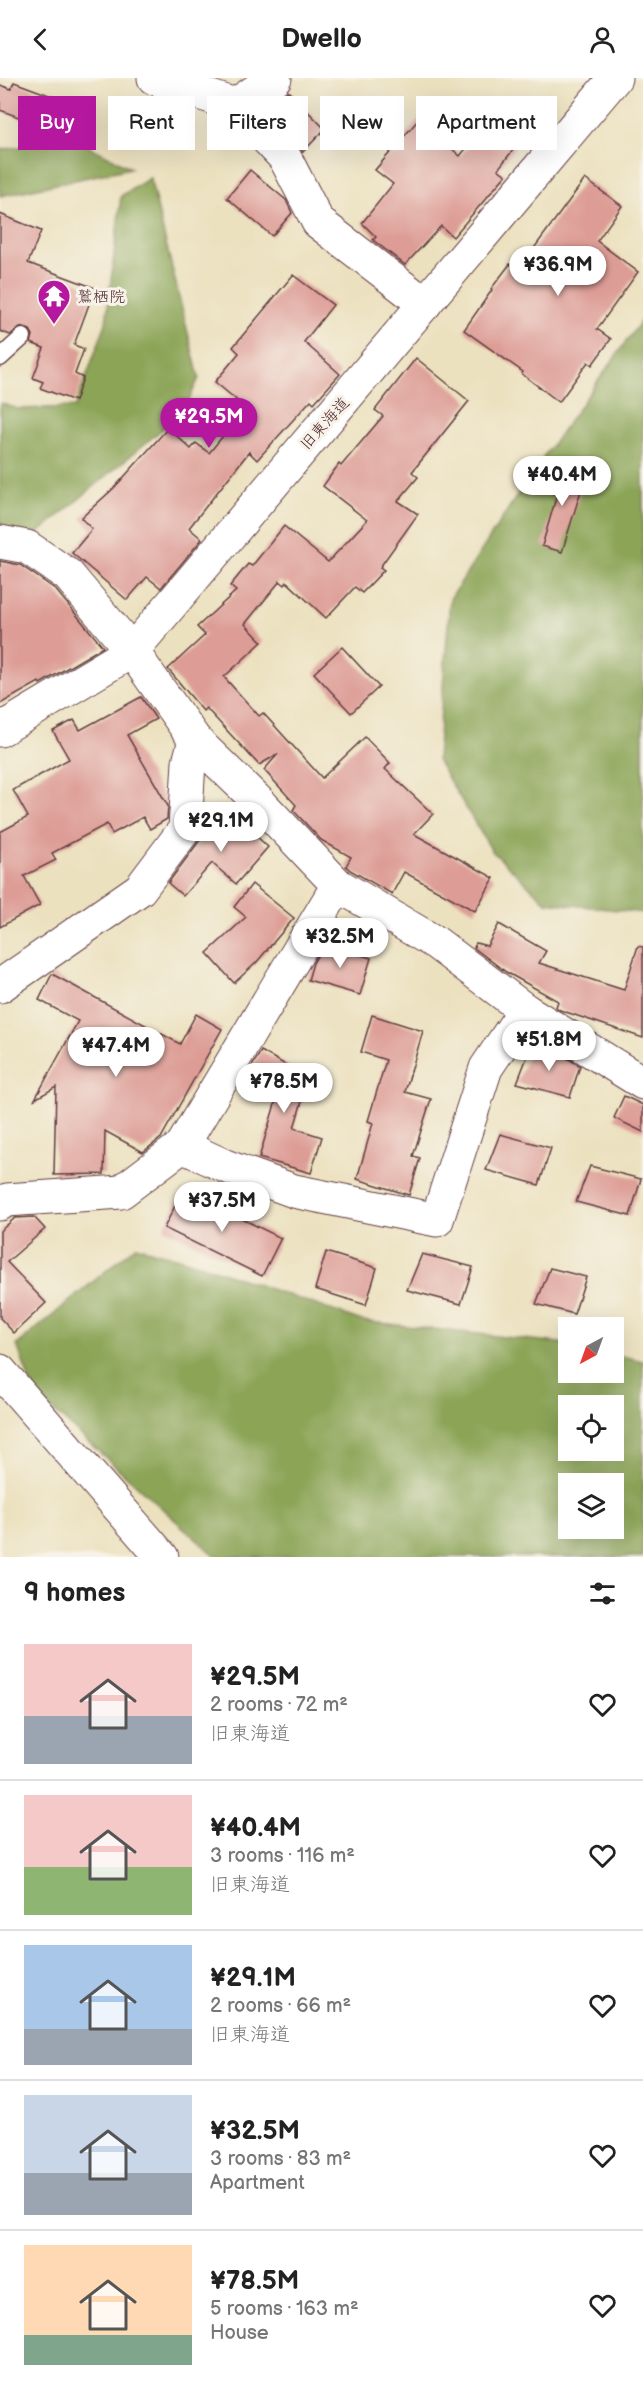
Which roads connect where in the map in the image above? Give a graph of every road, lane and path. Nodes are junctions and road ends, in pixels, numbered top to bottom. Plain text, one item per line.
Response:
1 (154, 78) edge
2 (275, 78) edge
3 (615, 78) edge
4 (208, 96) edge
5 (248, 96) edge
6 (277, 150) edge
7 (425, 304) junction
8 (23, 337) dead end
9 (0, 358) edge
10 (0, 543) edge
11 (132, 651) junction
12 (0, 730) edge
13 (195, 740) junction
14 (338, 885) junction
15 (0, 986) edge
16 (525, 1010) junction
17 (643, 1083) edge
18 (182, 1146) junction
19 (0, 1204) edge
20 (0, 1371) edge
21 (162, 1557) edge

1 - 4 street
2 - 5 street
3 - 7 street, 旧東海道
6 - 7 street
7 - 11 street, 旧東海道
8 - 9 lane
10 - 11 street
11 - 12 street, 旧東海道
11 - 13 street
13 - 14 street
13 - 15 street
14 - 16 street
14 - 18 street
16 - 17 street
16 - 18 street
18 - 19 street
20 - 21 street

